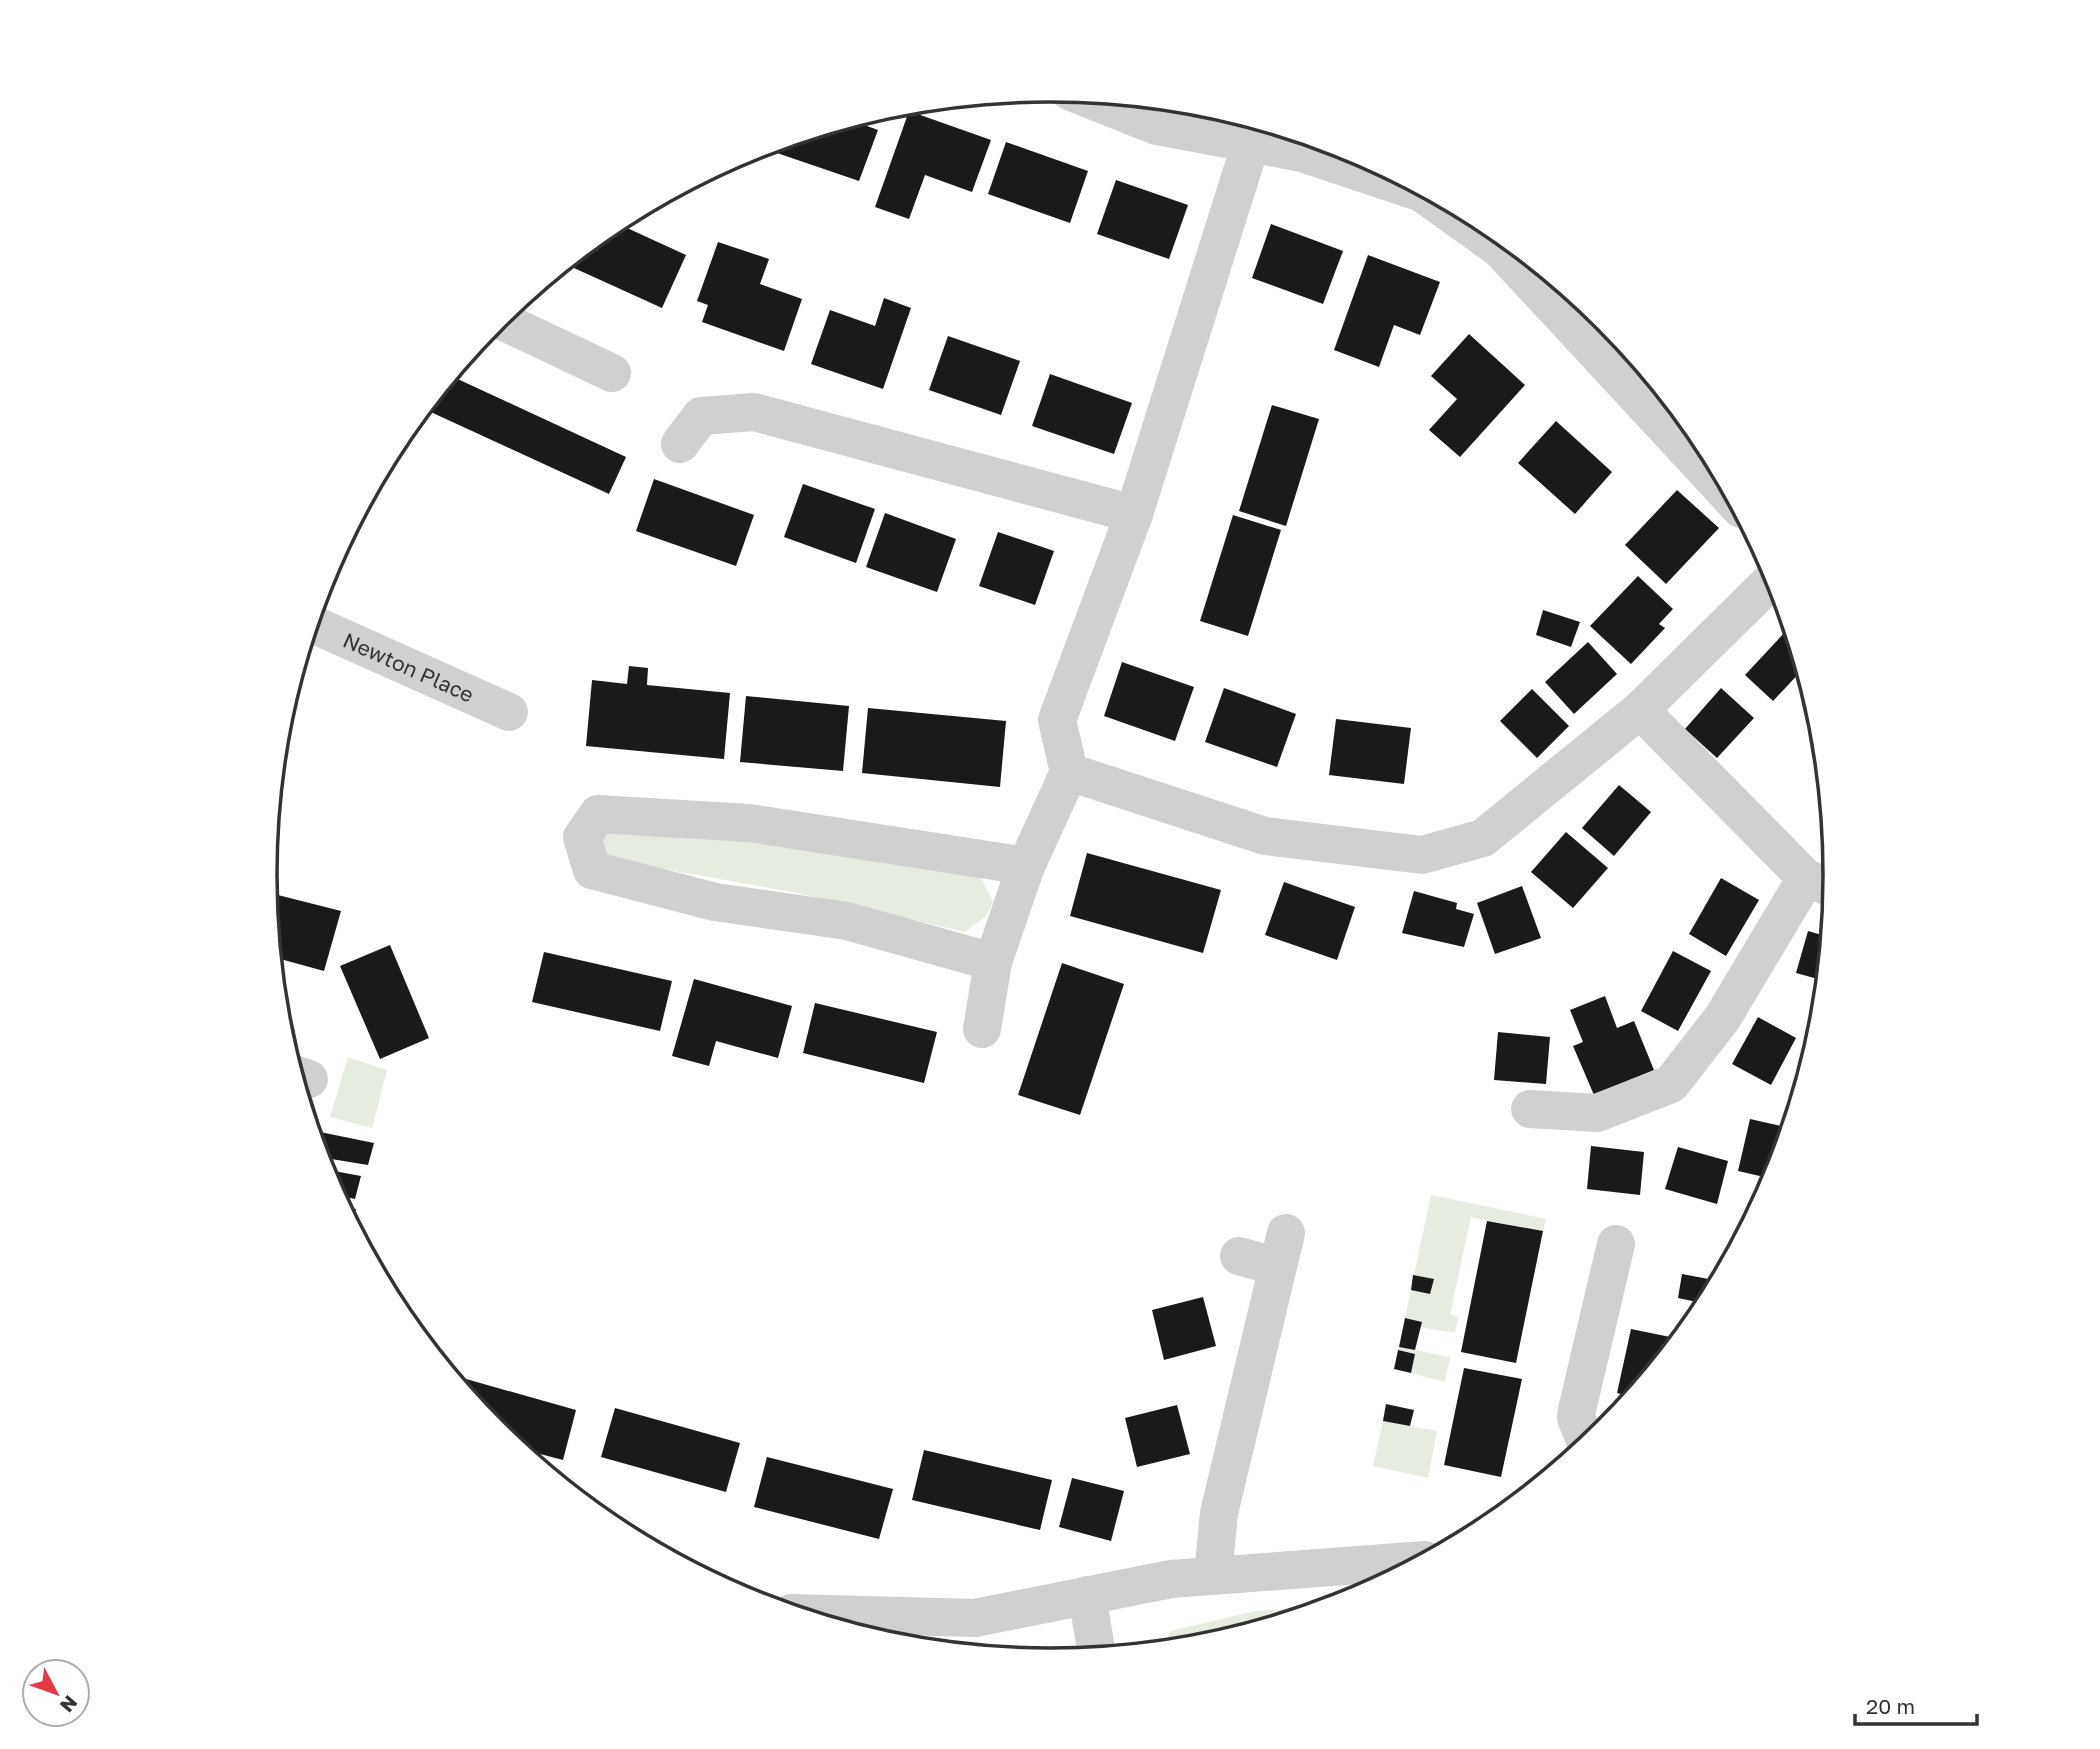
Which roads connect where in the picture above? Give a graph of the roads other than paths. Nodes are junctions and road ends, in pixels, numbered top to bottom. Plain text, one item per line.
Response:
1 (1099, 103) edge
2 (1250, 146) junction
3 (1401, 186) edge
4 (1458, 219) edge
5 (508, 324) edge
6 (612, 373) dead end
7 (691, 418) dead end
8 (1714, 480) edge
9 (1134, 514) junction
10 (1766, 585) edge
11 (318, 627) edge
12 (1640, 710) junction
13 (509, 712) dead end
14 (1069, 772) junction
15 (1026, 866) junction
16 (1820, 884) edge
17 (993, 962) junction
18 (982, 1029) dead end
19 (1530, 1109) dead end
20 (1616, 1244) dead end
21 (1239, 1256) dead end
22 (1583, 1435) edge
23 (1404, 1561) edge
24 (1213, 1575) junction
25 (1087, 1595) junction
26 (828, 1614) edge
27 (1096, 1646) edge

1 - 2 street
2 - 3 street
2 - 9 street
4 - 8 street
5 - 6 street
7 - 9 street
9 - 14 street
10 - 12 street
11 - 13 street, Newton Place
12 - 14 street
12 - 16 street
14 - 15 street
15 - 17 street
15 - 17 street
16 - 19 street
17 - 18 street
20 - 22 street
21 - 24 street
23 - 24 street
24 - 25 street
25 - 26 street
25 - 27 street

